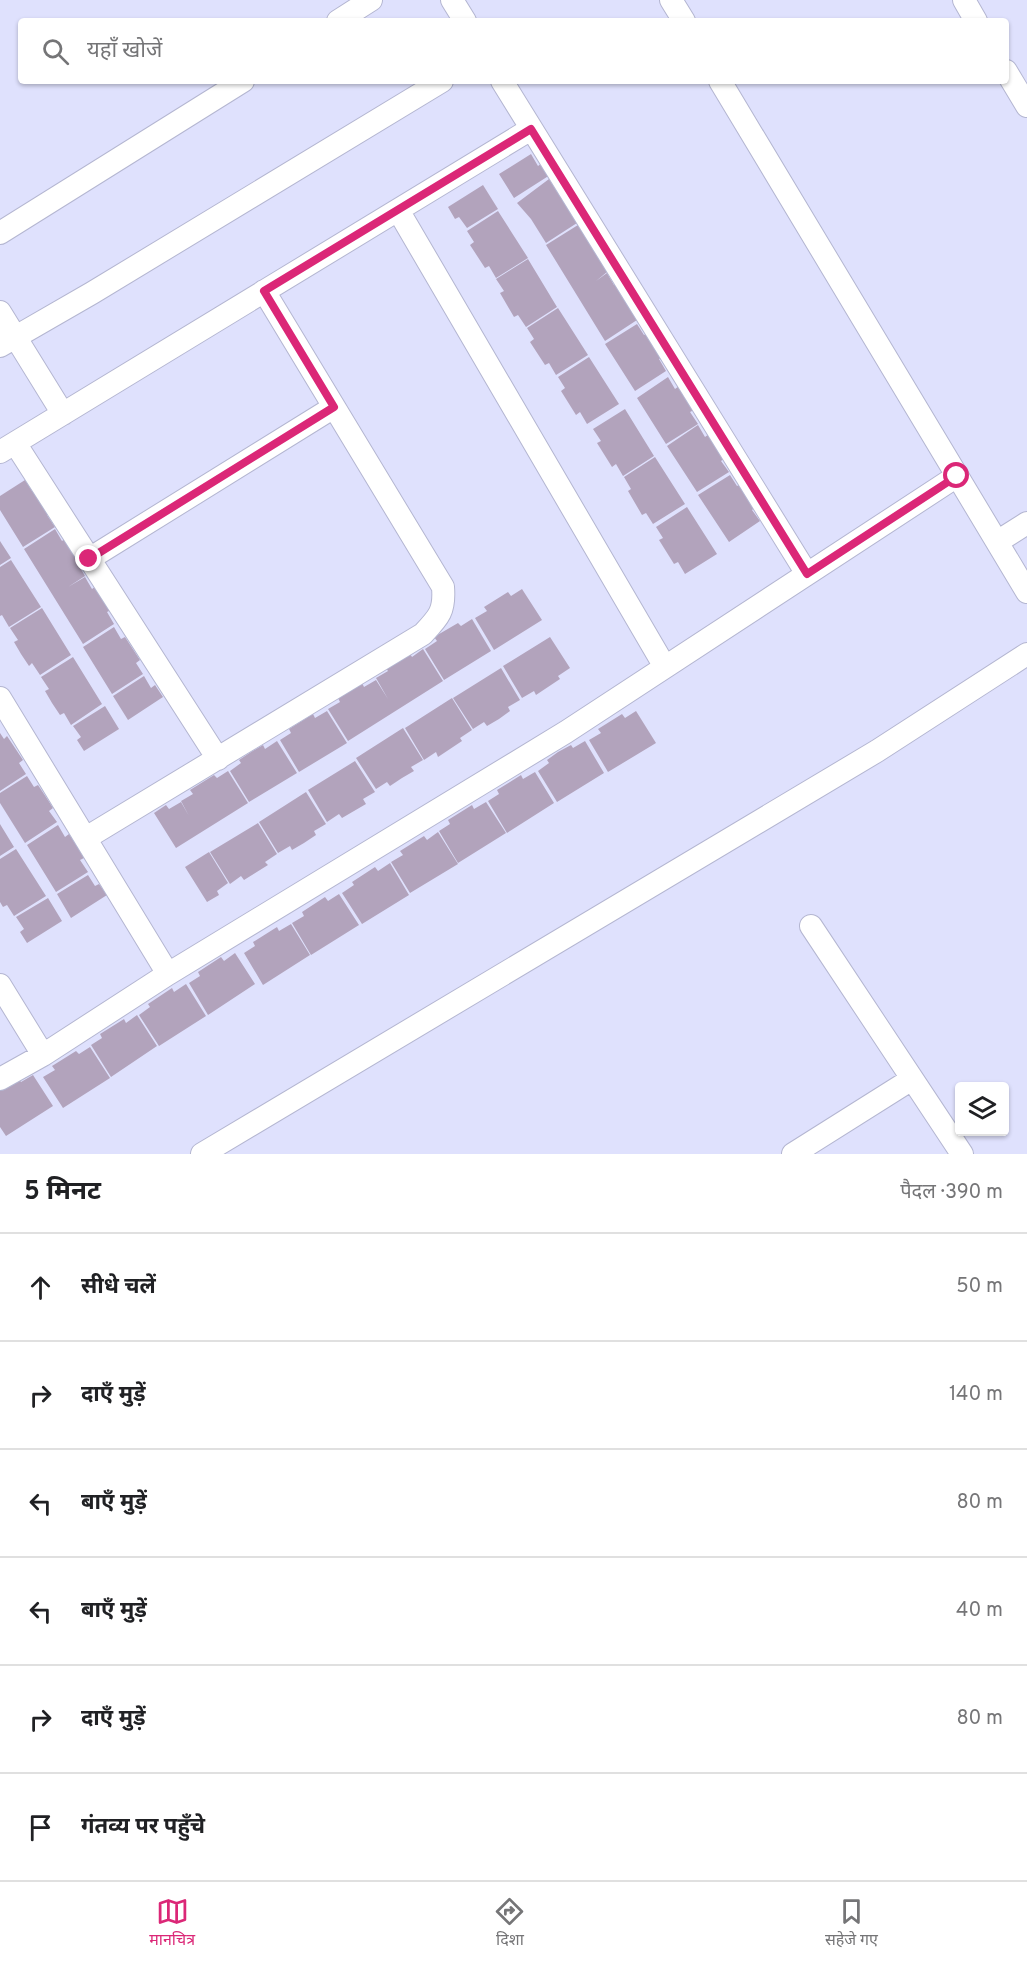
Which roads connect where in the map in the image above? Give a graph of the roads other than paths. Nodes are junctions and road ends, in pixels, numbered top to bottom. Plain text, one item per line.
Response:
1 (371, 0) edge
2 (452, 0) edge
3 (671, 0) edge
4 (964, 0) edge
5 (343, 18) edge
6 (463, 18) edge
7 (682, 18) edge
8 (974, 18) edge
9 (1009, 76) edge
10 (238, 84) edge
11 (437, 84) edge
12 (504, 84) edge
13 (722, 84) edge
14 (1027, 106) edge
15 (531, 129) junction
16 (398, 210) junction
17 (0, 233) edge
18 (264, 291) junction
19 (0, 312) edge
20 (8, 342) edge
21 (334, 407) junction
22 (63, 414) junction
23 (7, 448) edge
24 (957, 476) junction
25 (1027, 523) edge
26 (997, 542) junction
27 (89, 559) junction
28 (807, 574) junction
29 (1027, 591) edge
30 (1027, 654) edge
31 (665, 667) junction
32 (0, 698) edge
33 (218, 759) junction
34 (86, 838) junction
35 (811, 926) dead end
36 (168, 974) junction
37 (0, 985) edge
38 (43, 1055) junction
39 (0, 1079) edge
40 (912, 1079) junction
41 (202, 1154) edge
42 (793, 1154) edge
43 (962, 1154) edge

1 - 5 street
2 - 6 street
3 - 7 street
4 - 8 street
9 - 14 street
10 - 17 street
11 - 20 street
12 - 15 street
13 - 24 street
15 - 16 street
15 - 28 street
16 - 18 street
16 - 31 street
18 - 21 street
18 - 22 street
19 - 20 street
20 - 22 street
21 - 27 street
21 - 33 street
22 - 23 street
23 - 27 street
24 - 26 street
24 - 28 street
25 - 26 street
26 - 29 street
27 - 33 street
28 - 31 street
30 - 41 street
31 - 36 street
32 - 34 street
33 - 34 street
34 - 36 street
35 - 40 street
36 - 38 street
37 - 38 street
38 - 39 street
40 - 42 street
40 - 43 street

